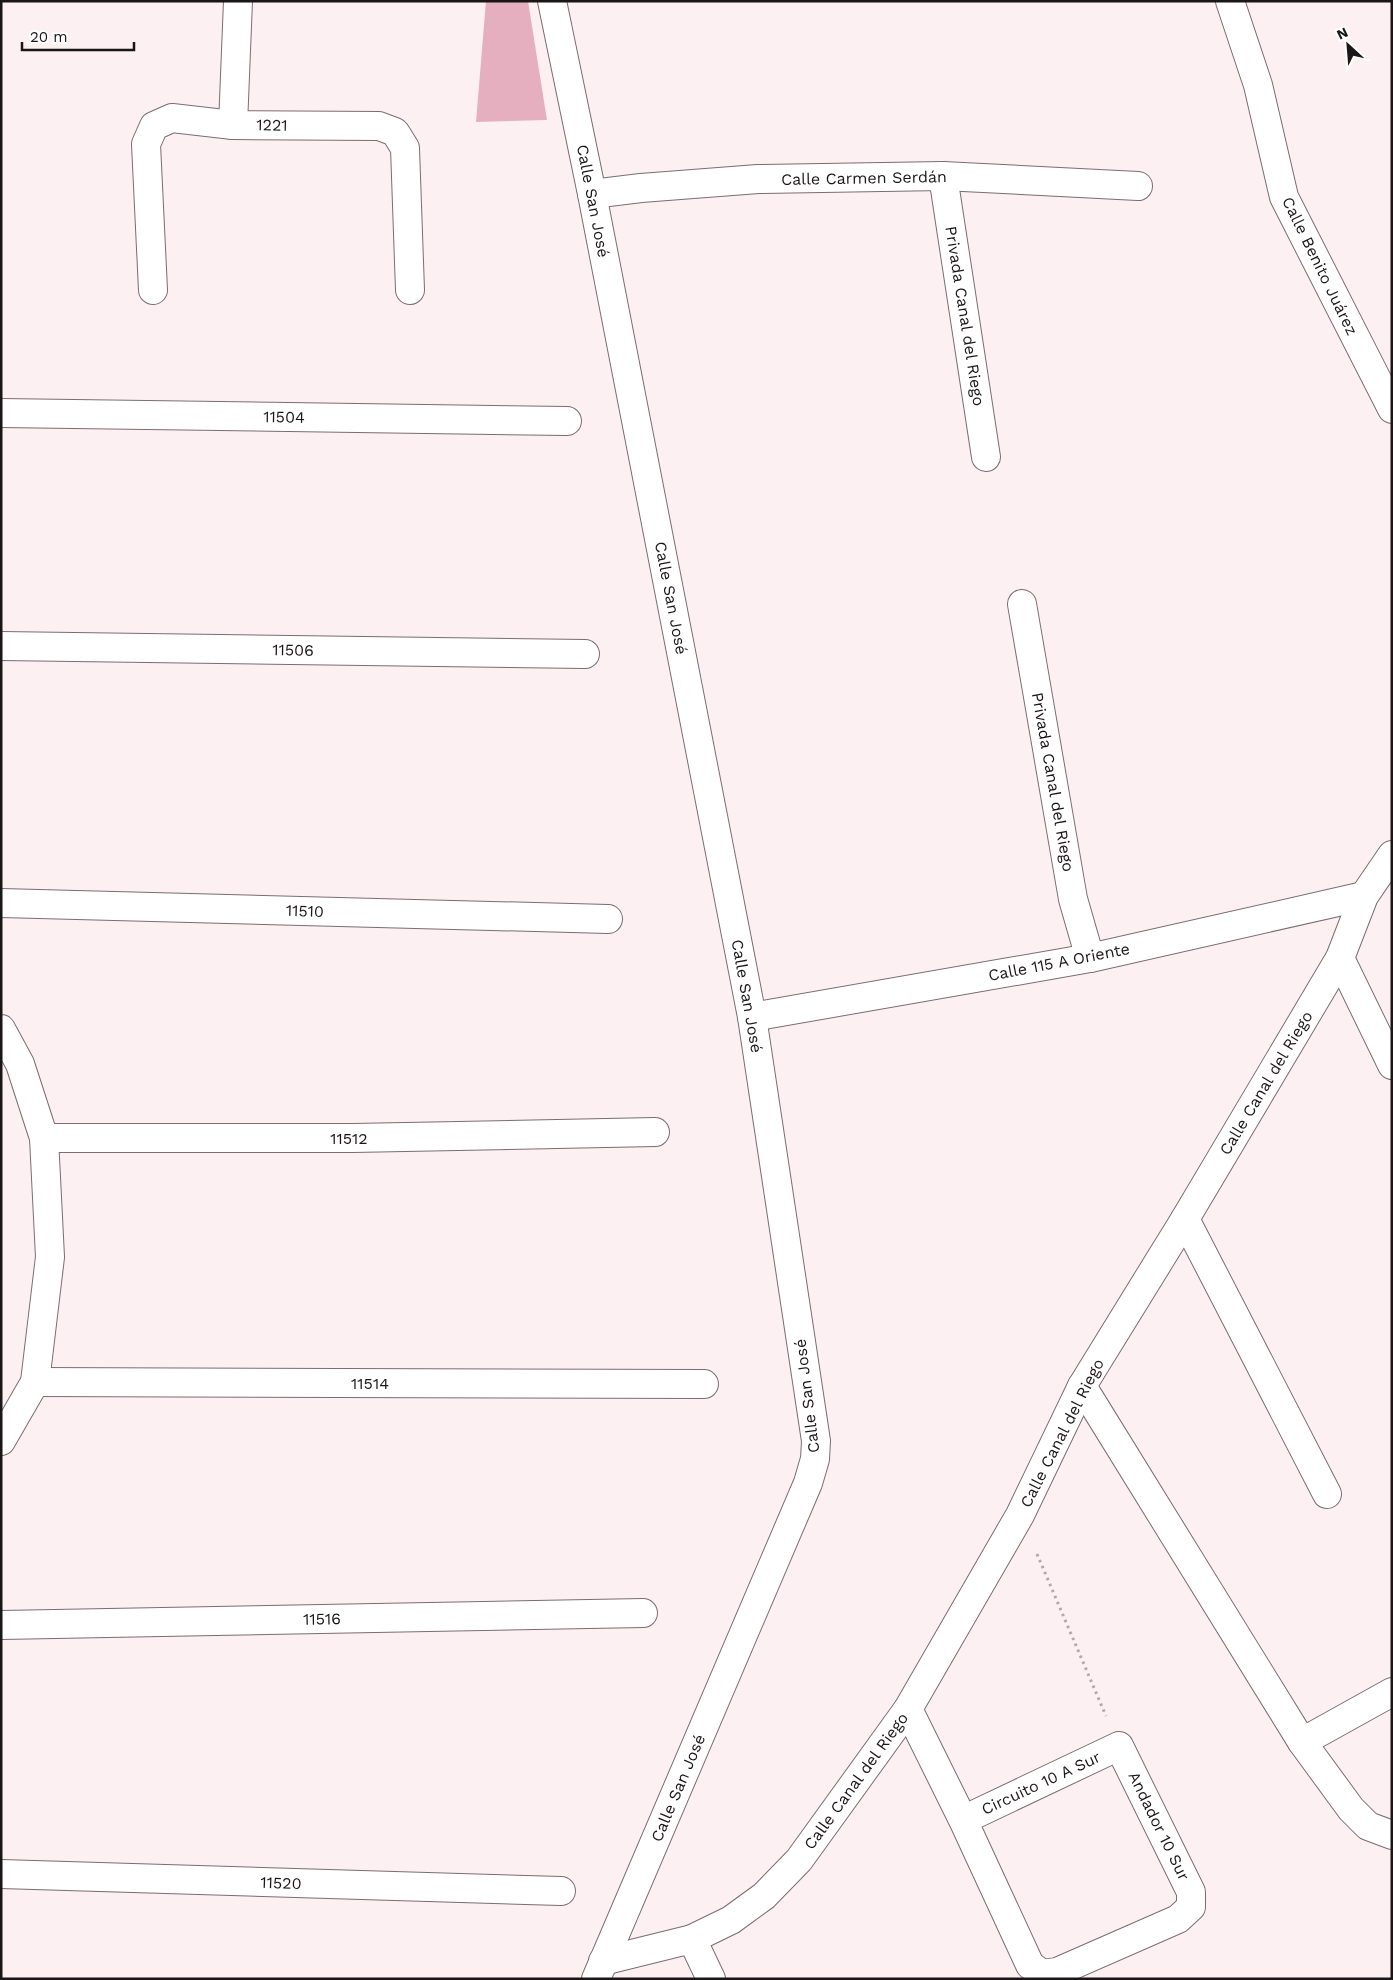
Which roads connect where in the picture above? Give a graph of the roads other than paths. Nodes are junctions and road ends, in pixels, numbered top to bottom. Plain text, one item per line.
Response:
1 (238, 1) edge
2 (552, 1) edge
3 (1230, 1) edge
4 (233, 125) junction
5 (943, 176) junction
6 (1138, 186) dead end
7 (592, 194) junction
8 (153, 290) dead end
9 (410, 290) dead end
10 (1392, 409) edge
11 (1, 413) edge
12 (567, 421) dead end
13 (986, 457) dead end
14 (1022, 604) dead end
15 (1, 646) edge
16 (585, 654) dead end
17 (1392, 855) edge
18 (1364, 896) junction
19 (1, 903) edge
20 (608, 919) dead end
21 (1090, 958) junction
22 (1340, 958) junction
23 (752, 1017) junction
24 (1, 1029) edge
25 (1392, 1064) edge
26 (655, 1132) dead end
27 (44, 1138) junction
28 (1185, 1219) junction
29 (35, 1382) junction
30 (704, 1384) dead end
31 (1082, 1386) junction
32 (1, 1441) edge
33 (1327, 1494) dead end
34 (644, 1613) dead end
35 (1, 1625) edge
36 (1392, 1692) edge
37 (908, 1709) junction
38 (1302, 1742) junction
39 (1120, 1746) joint
40 (964, 1820) junction
41 (1392, 1835) edge
42 (1, 1874) edge
43 (561, 1891) dead end
44 (692, 1939) junction
45 (600, 1970) edge
46 (711, 1979) edge

1 - 4 street
2 - 7 street, Calle San José
3 - 10 street, Calle Benito Juárez
4 - 8 street, 1221
4 - 9 street, 1221
5 - 6 street, Calle Carmen Serdán
5 - 7 street, Calle Carmen Serdán
5 - 13 street, Privada Canal del Riego
7 - 23 street, Calle San José
11 - 12 street, 11504
14 - 21 street, Privada Canal del Riego
15 - 16 street, 11506
17 - 18 street, Calle Canal del Riego
18 - 21 street, Calle 115 A Oriente
18 - 22 street, Calle Canal del Riego
19 - 20 street, 11510
21 - 23 street, Calle 115 A Oriente
22 - 25 street
22 - 28 street, Calle Canal del Riego
23 - 45 street, Calle San José
24 - 27 street
26 - 27 street, 11512
27 - 29 street
28 - 31 street, Calle Canal del Riego
28 - 33 street
29 - 30 street, 11514
29 - 32 street
31 - 37 street, Calle Canal del Riego
31 - 38 street
34 - 35 street, 11516
36 - 38 street
37 - 40 street, Andador 10 Sur
37 - 44 street, Calle Canal del Riego
38 - 41 street
39 - 40 street, Circuito 10 A Sur
39 - 40 street, Andador 10 Sur
42 - 43 street, 11520
44 - 45 street, Calle San José
44 - 46 street

